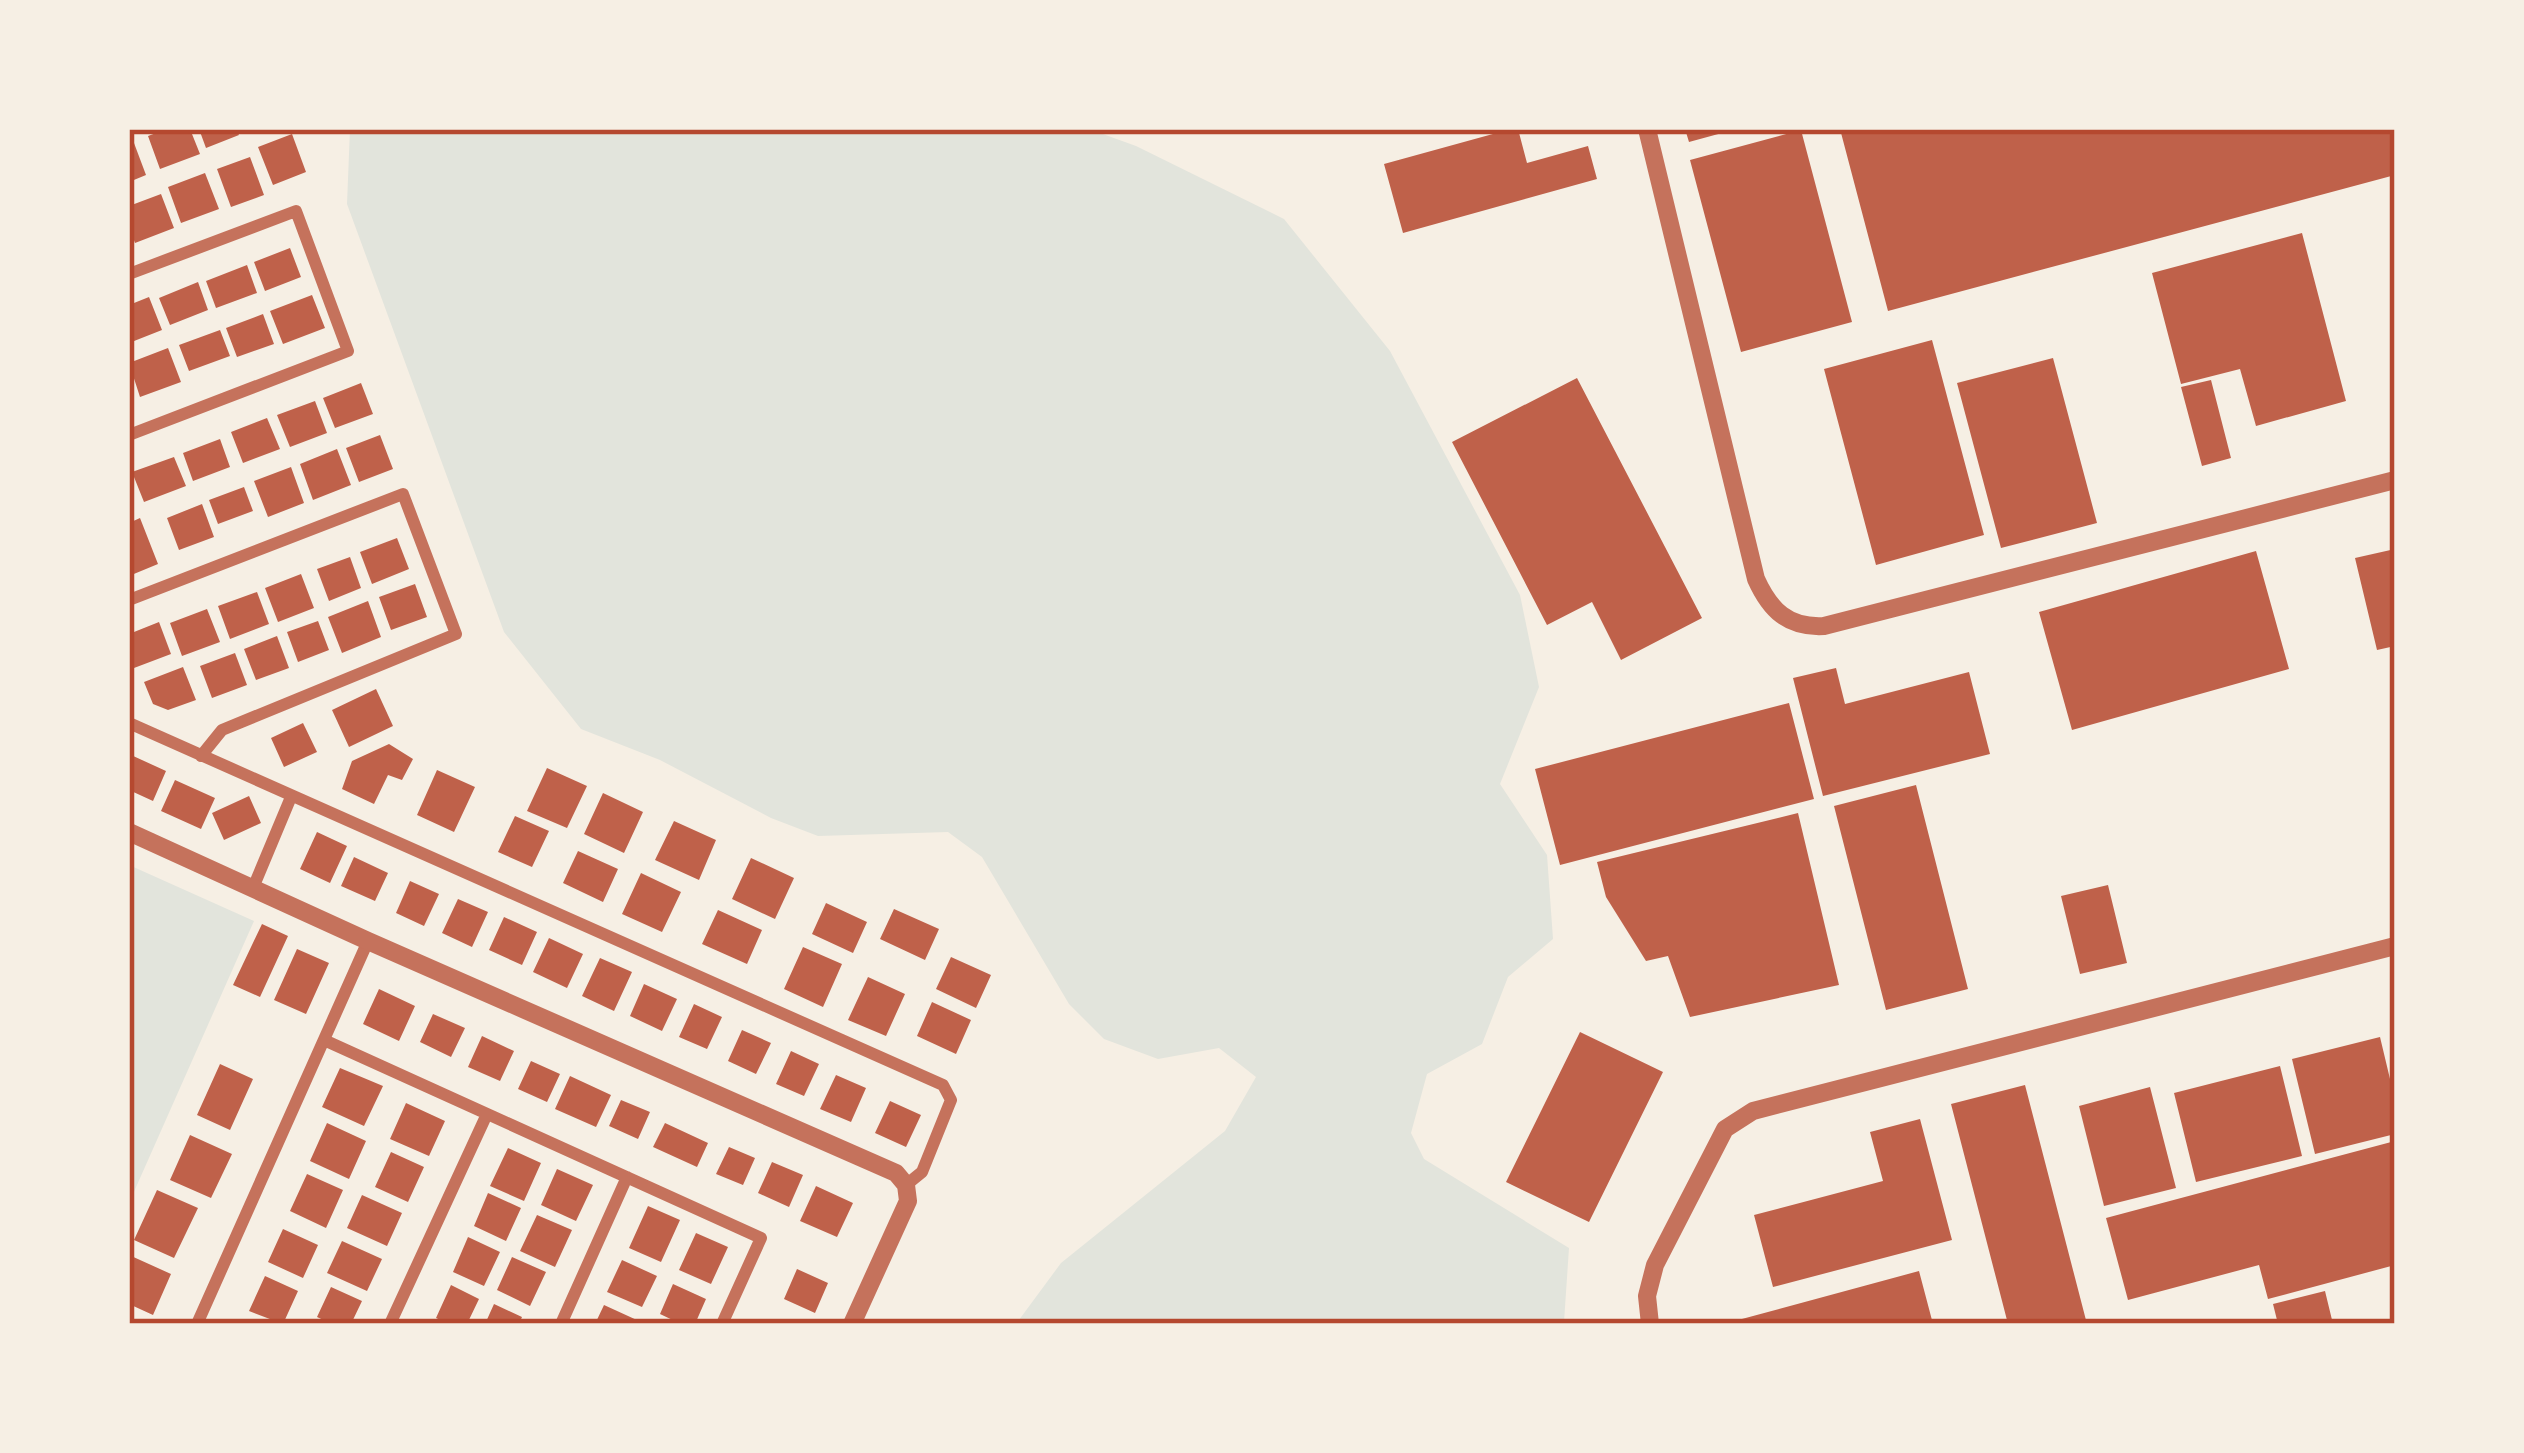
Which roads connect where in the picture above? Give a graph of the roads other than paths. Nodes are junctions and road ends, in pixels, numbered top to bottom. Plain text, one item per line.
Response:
1 (1647, 129) edge
2 (129, 274) edge
3 (129, 435) edge
4 (2395, 480) edge
5 (129, 600) edge
6 (129, 723) edge
7 (201, 756) junction
8 (291, 797) junction
9 (129, 832) edge
10 (253, 888) junction
11 (368, 941) junction
12 (2395, 946) edge
13 (324, 1040) junction
14 (487, 1114) junction
15 (627, 1177) junction
16 (906, 1185) junction
17 (196, 1324) edge
18 (390, 1324) edge
19 (561, 1324) edge
20 (722, 1324) edge
21 (852, 1324) edge
22 (1649, 1324) edge

1 - 4 street
2 - 3 street
5 - 7 street
6 - 7 street
7 - 8 street
8 - 10 street
8 - 16 street
9 - 10 street
10 - 11 street
11 - 13 street
11 - 16 street
12 - 22 street
13 - 14 street
13 - 17 street
14 - 15 street
14 - 18 street
15 - 19 street
15 - 20 street
16 - 21 street

